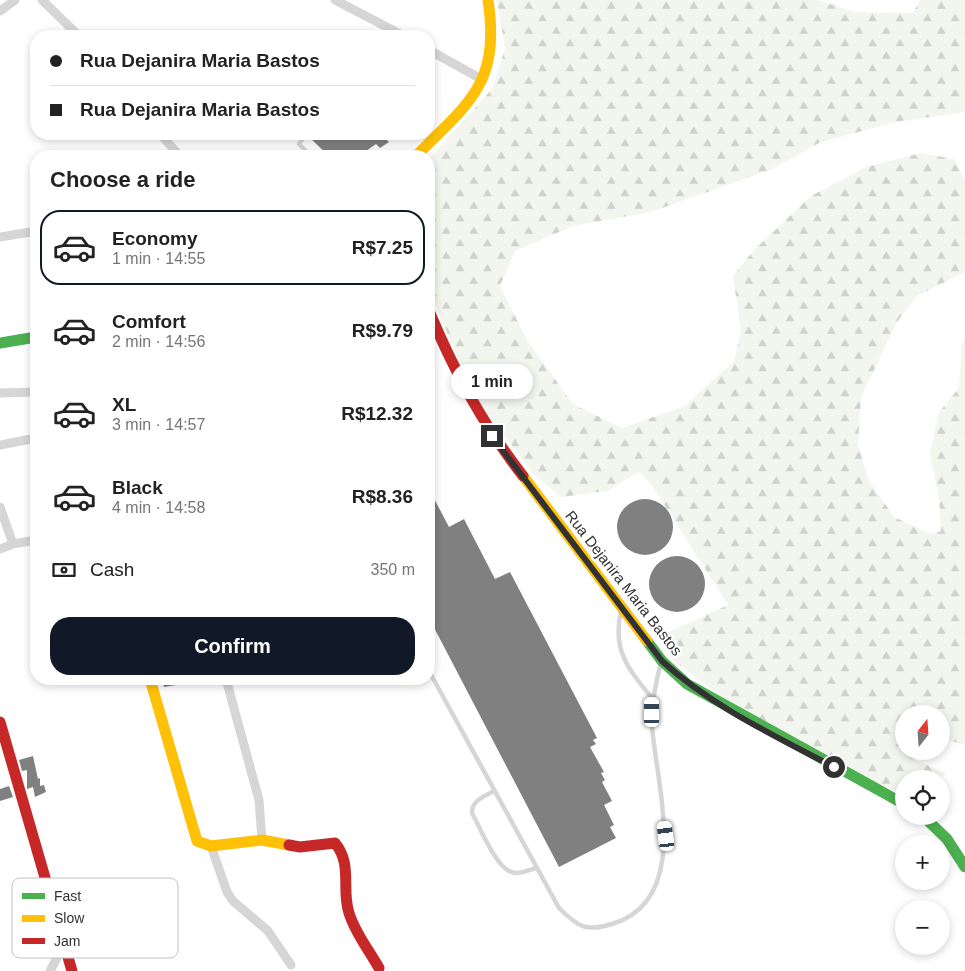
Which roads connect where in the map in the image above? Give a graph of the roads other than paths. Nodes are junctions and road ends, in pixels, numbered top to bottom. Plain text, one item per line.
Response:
1 (15, 0) edge
2 (42, 0) edge
3 (335, 0) edge
4 (488, 0) edge
5 (0, 11) edge
6 (73, 30) edge
7 (392, 30) edge
8 (435, 53) edge
9 (483, 80) junction
10 (435, 137) edge
11 (165, 140) edge
12 (432, 140) edge
13 (175, 150) edge
14 (422, 150) edge
15 (30, 232) edge
16 (0, 237) edge
17 (435, 326) edge
18 (30, 338) edge
19 (0, 343) edge
20 (30, 392) edge
21 (0, 393) edge
22 (30, 439) edge
23 (0, 445) edge
24 (0, 507) edge
25 (30, 541) edge
26 (13, 544) junction
27 (0, 549) edge
28 (622, 607) junction
29 (662, 661) junction
30 (435, 682) edge
31 (152, 685) edge
32 (228, 685) edge
33 (652, 698) junction
34 (0, 722) edge
35 (494, 791) junction
36 (895, 799) edge
37 (933, 825) edge
38 (262, 840) junction
39 (211, 846) junction
40 (965, 867) edge
41 (536, 868) junction
42 (44, 878) edge
43 (57, 958) edge
44 (67, 958) edge
45 (291, 964) dead end
46 (378, 968) dead end
47 (50, 971) edge
48 (72, 971) edge

1 - 5 street
2 - 6 street
3 - 7 street
4 - 9 main road
8 - 9 street
9 - 10 main road
11 - 13 street
12 - 14 main road
15 - 16 street
17 - 28 main road, Rua Dejanira Maria Bastos
18 - 19 main road
20 - 21 street
22 - 23 street
24 - 26 street
25 - 26 street
26 - 27 street
28 - 29 main road, Rua Dejanira Maria Bastos
28 - 33 lane
29 - 33 lane
29 - 36 main road, Rua Dejanira Maria Bastos
30 - 35 lane
31 - 39 main road
32 - 38 street
33 - 41 lane
34 - 42 main road
35 - 41 lane
35 - 41 lane
37 - 40 main road
38 - 39 main road
38 - 46 main road
39 - 45 street
43 - 47 street
44 - 48 main road

